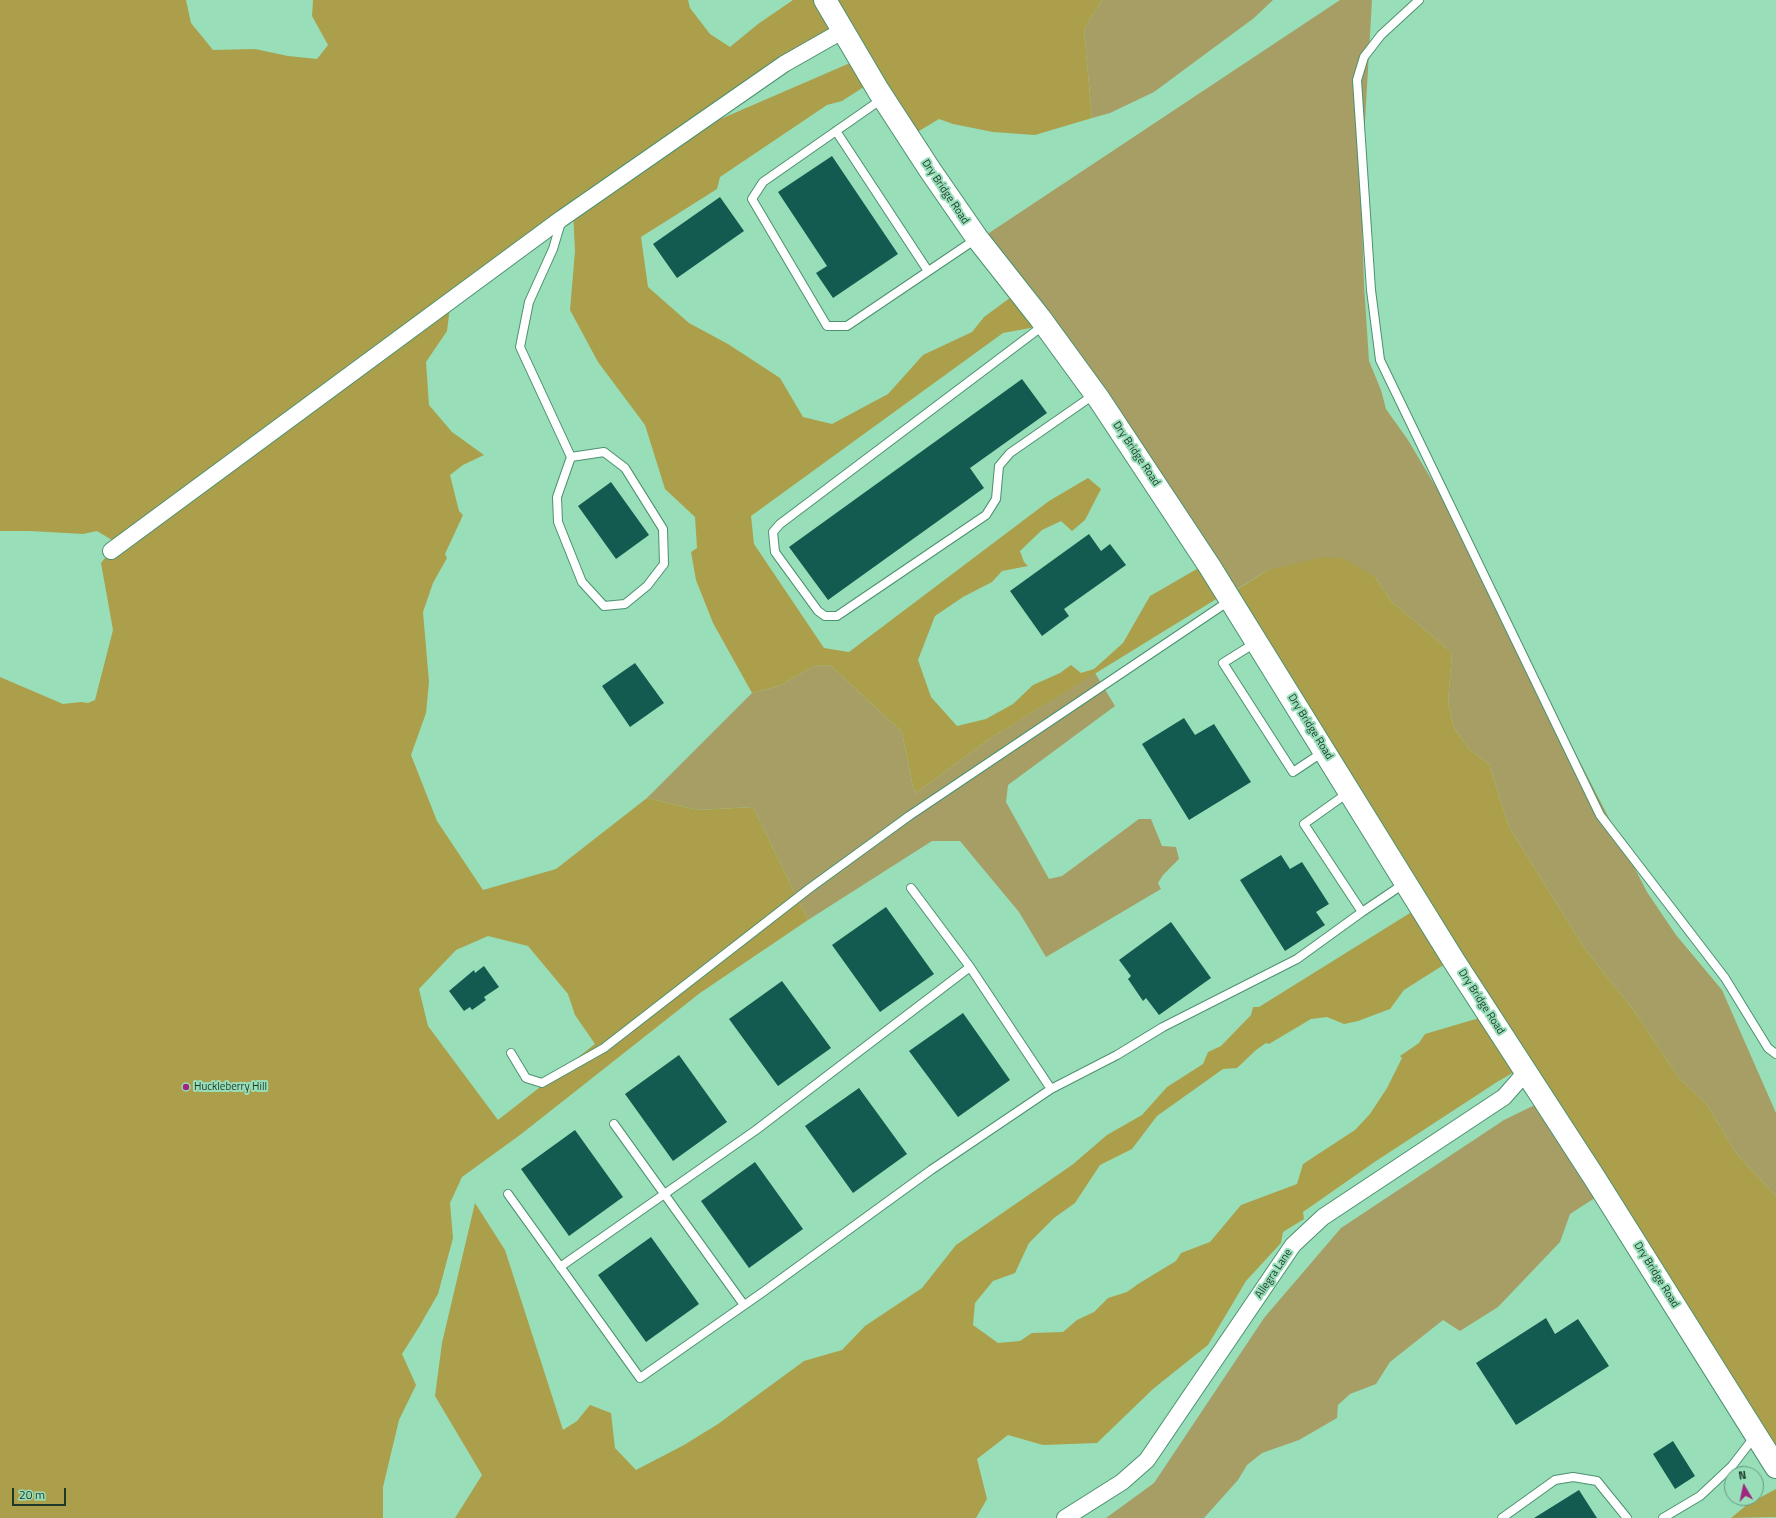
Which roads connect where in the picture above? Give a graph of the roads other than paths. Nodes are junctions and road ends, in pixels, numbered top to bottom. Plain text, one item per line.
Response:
1 (825, 0) edge
2 (1419, 0) edge
3 (842, 31) junction
4 (883, 98) junction
5 (836, 131) junction
6 (561, 219) junction
7 (977, 238) junction
8 (928, 272) junction
9 (1045, 325) junction
10 (1095, 394) junction
11 (571, 457) junction
12 (111, 551) dead end
13 (1231, 600) junction
14 (1257, 642) junction
15 (1325, 751) junction
16 (1350, 791) junction
17 (1406, 882) junction
18 (912, 888) dead end
19 (1362, 912) junction
20 (970, 967) junction
21 (511, 1053) dead end
22 (1776, 1054) edge
23 (1526, 1072) junction
24 (1050, 1089) junction
25 (614, 1124) dead end
26 (508, 1194) dead end
27 (665, 1194) junction
28 (560, 1267) junction
29 (744, 1305) junction
30 (1756, 1434) junction
31 (1776, 1467) edge
32 (1065, 1518) edge
33 (1502, 1518) edge
34 (1626, 1518) edge
35 (1663, 1518) edge

1 - 3 street, Dry Bridge Road
2 - 22 lane
3 - 4 street, Dry Bridge Road
3 - 6 street
4 - 5 lane
4 - 7 street, Dry Bridge Road
5 - 8 lane
5 - 8 lane
6 - 11 lane
6 - 12 street
7 - 8 lane
7 - 9 street, Dry Bridge Road
9 - 10 street, Dry Bridge Road
9 - 10 lane
10 - 13 street, Dry Bridge Road
11 - 11 lane
13 - 14 street, Dry Bridge Road
13 - 21 lane
14 - 15 street, Dry Bridge Road
14 - 15 lane
15 - 16 street, Dry Bridge Road
16 - 17 street, Dry Bridge Road
16 - 19 lane
17 - 19 lane
17 - 23 street, Dry Bridge Road
18 - 20 lane
19 - 24 lane
20 - 24 lane
20 - 27 lane
23 - 30 street, Dry Bridge Road
23 - 32 street, Allegra Lane
24 - 29 lane
25 - 27 lane
26 - 28 lane
27 - 28 lane
27 - 29 lane
28 - 29 lane
30 - 31 street, Dry Bridge Road
30 - 35 lane
33 - 34 lane

